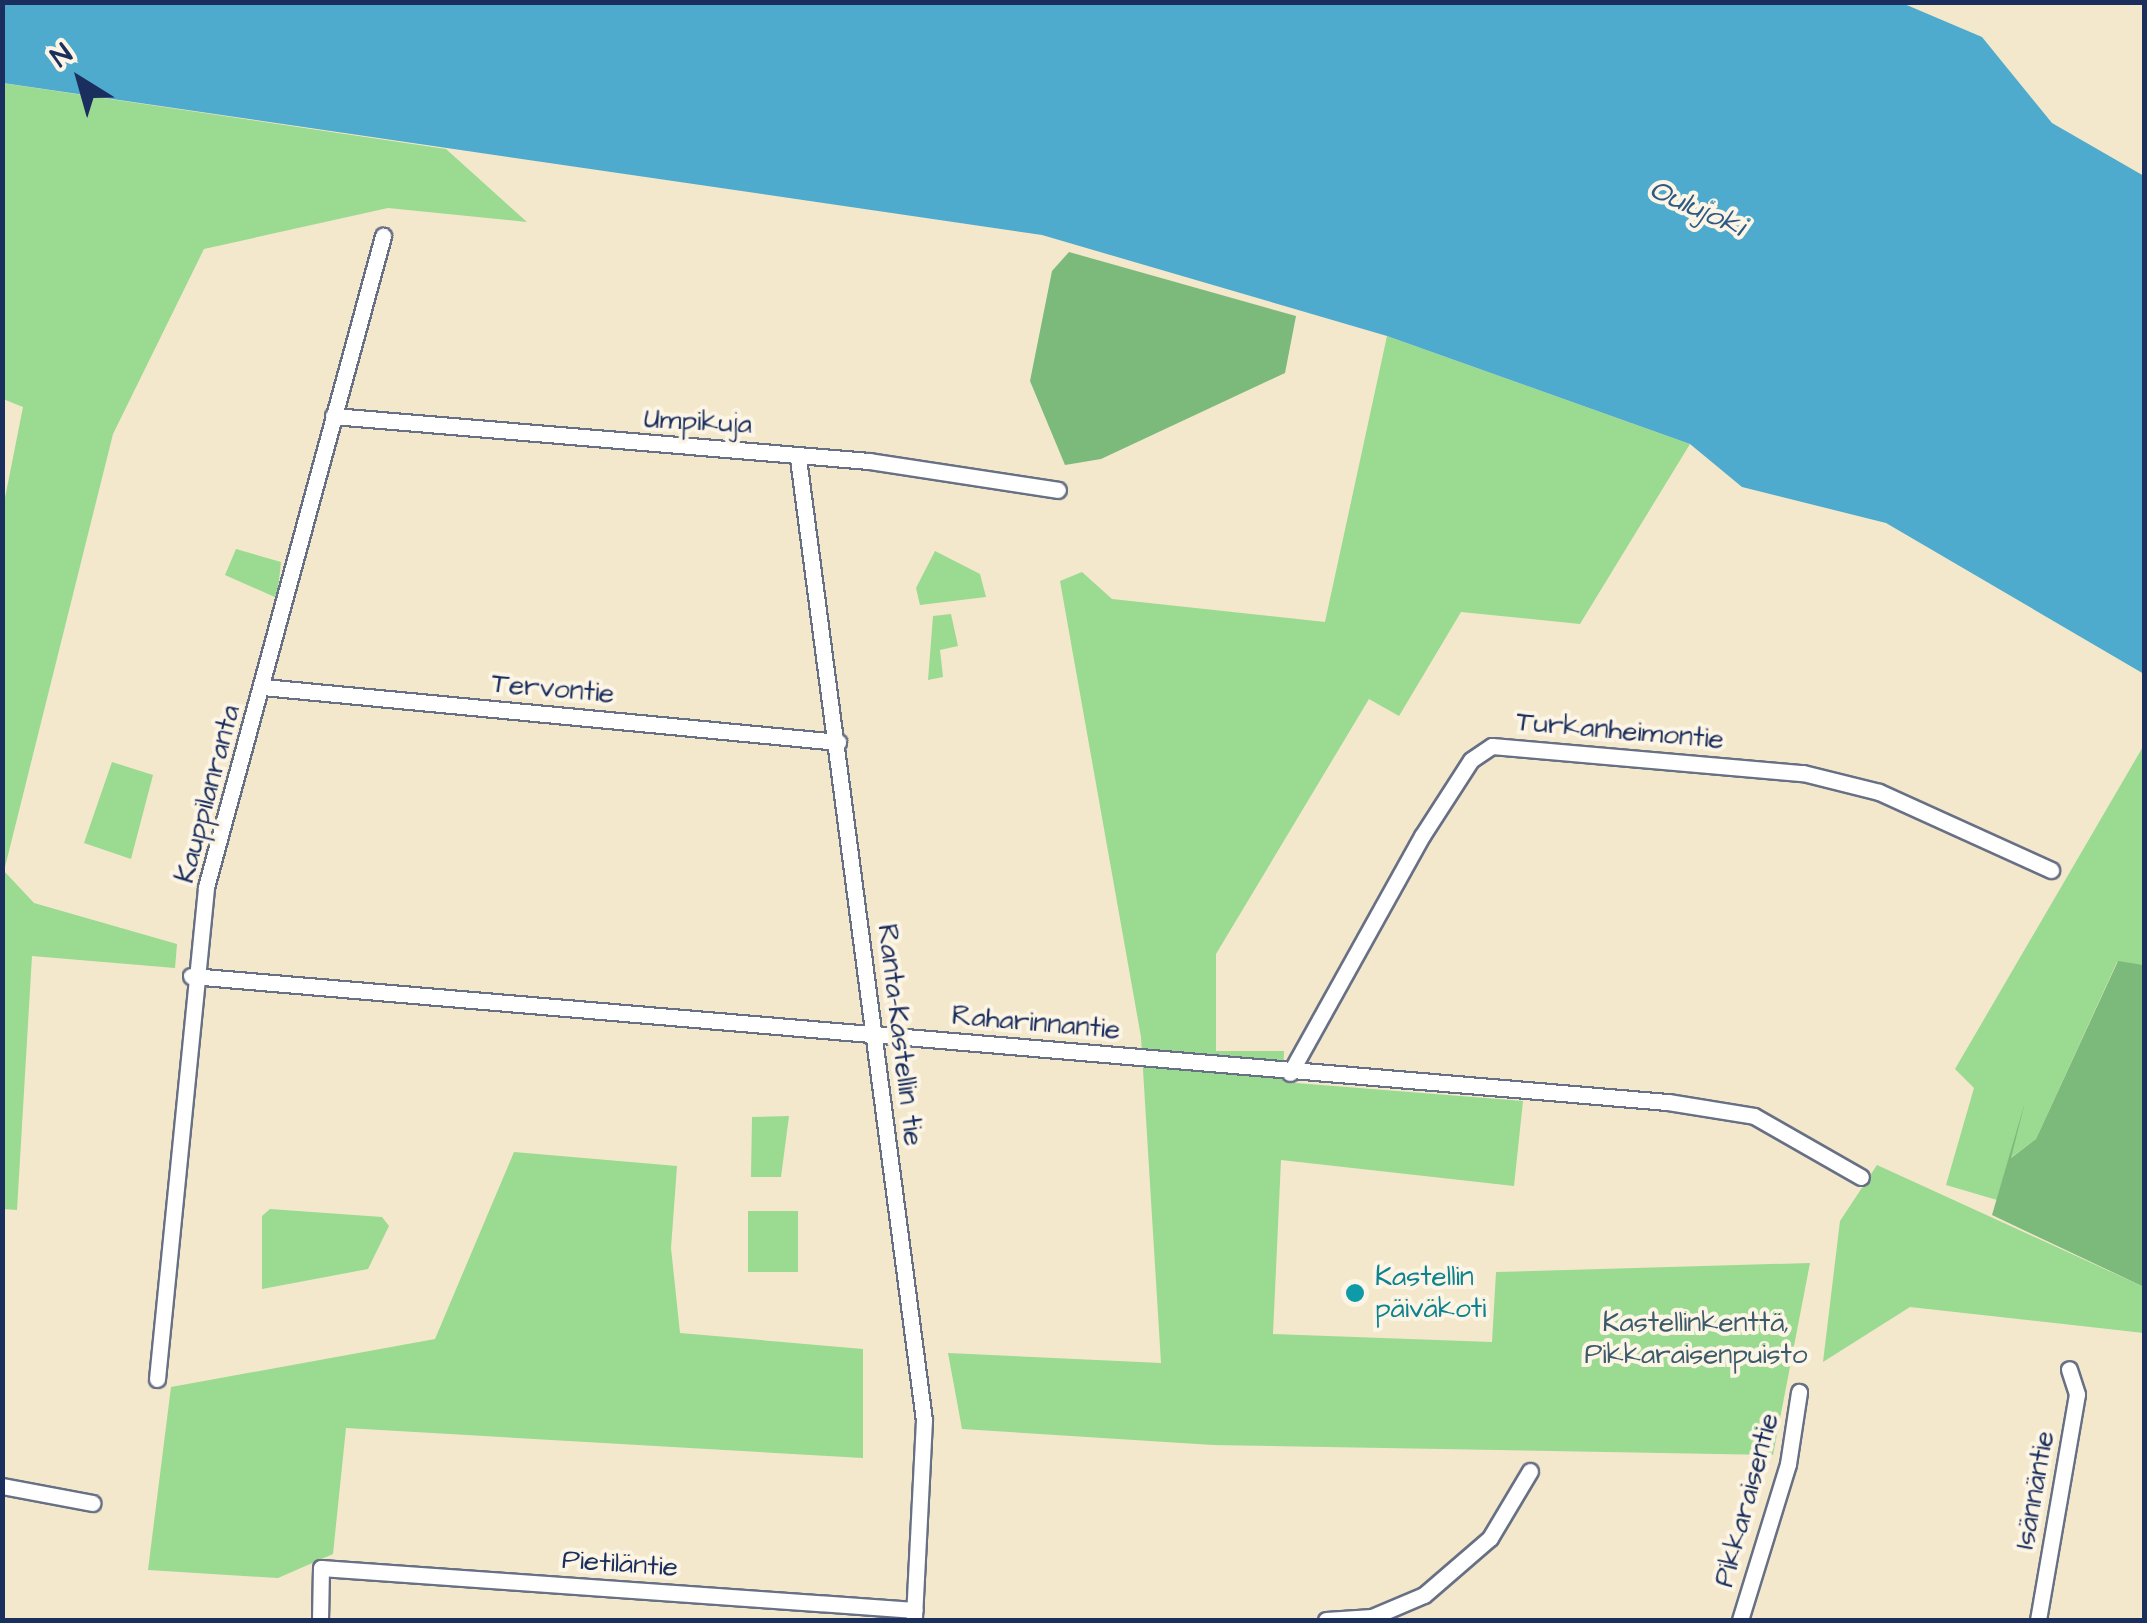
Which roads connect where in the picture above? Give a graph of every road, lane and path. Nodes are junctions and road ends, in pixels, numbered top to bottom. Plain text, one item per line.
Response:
1 (383, 236) dead end
2 (333, 416) junction
3 (798, 458) junction
4 (1058, 490) dead end
5 (263, 687) junction
6 (838, 742) junction
7 (2051, 870) dead end
8 (191, 976) junction
9 (876, 1034) junction
10 (1290, 1072) junction
11 (1860, 1177) dead end
12 (2070, 1368) dead end
13 (158, 1378) dead end
14 (1799, 1392) dead end
15 (1530, 1472) dead end
16 (2, 1486) edge
17 (92, 1503) dead end
18 (914, 1615) edge
19 (320, 1620) edge
20 (1326, 1620) edge
21 (1740, 1620) edge
22 (2038, 1620) edge

1 - 2 street, Kauppilanranta
2 - 3 street, Umpikuja
2 - 5 street, Kauppilanranta
3 - 4 street, Umpikuja
3 - 6 street, Ranta-Kastellin tie
5 - 6 street, Tervontie
5 - 8 street, Kauppilanranta
6 - 9 street, Ranta-Kastellin tie
7 - 10 street, Turkanheimontie
8 - 9 street, Raharinnantie
8 - 13 street, Kauppilanranta
9 - 10 street, Raharinnantie
9 - 18 street, Ranta-Kastellin tie
10 - 11 street, Raharinnantie
12 - 22 street, Isännäntie
14 - 21 street, Pikkaraisentie
15 - 20 street
16 - 17 street
18 - 19 street, Pietiläntie

